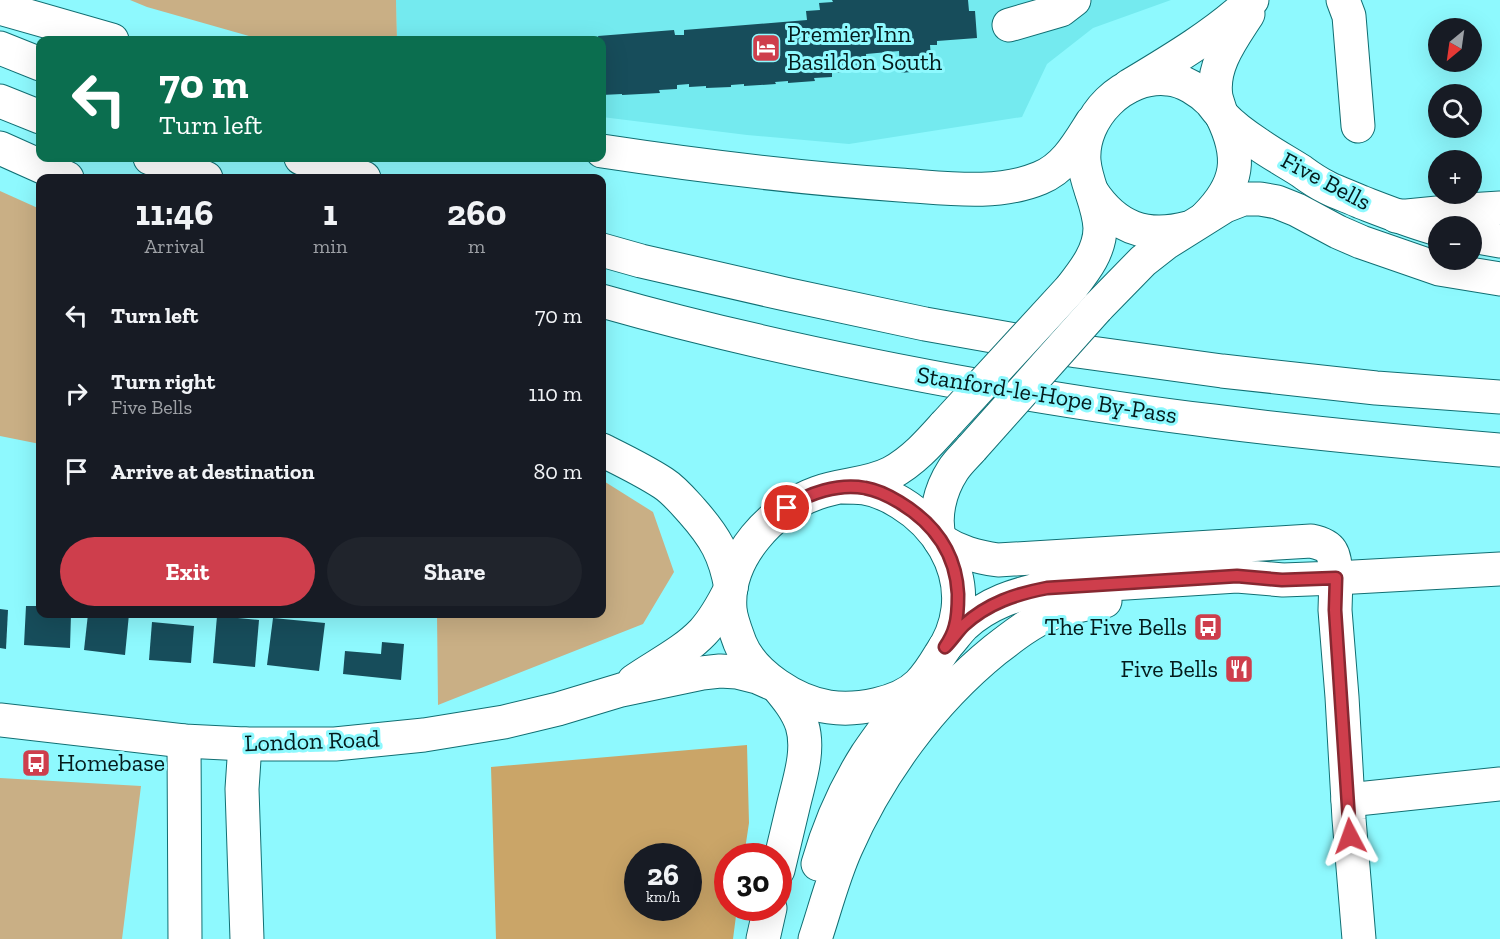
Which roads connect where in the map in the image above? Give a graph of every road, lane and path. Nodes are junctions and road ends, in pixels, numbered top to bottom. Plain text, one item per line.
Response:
1 (1074, 0) edge
2 (1252, 0) edge
3 (1257, 0) edge
4 (1343, 0) edge
5 (0, 8) edge
6 (1009, 25) dead end
7 (98, 36) edge
8 (0, 48) edge
9 (36, 62) edge
10 (1122, 90) junction
11 (0, 101) edge
12 (36, 115) edge
13 (1222, 116) junction
14 (1092, 122) junction
15 (1358, 126) dead end
16 (0, 148) edge
17 (606, 152) edge
18 (161, 162) edge
19 (314, 162) edge
20 (57, 174) edge
21 (195, 174) edge
22 (351, 174) edge
23 (1092, 192) junction
24 (1500, 208) edge
25 (1394, 216) junction
26 (1198, 223) junction
27 (1428, 226) edge
28 (1482, 238) edge
29 (1500, 241) edge
30 (606, 251) edge
31 (1500, 279) edge
32 (606, 302) edge
33 (1500, 397) edge
34 (1500, 450) edge
35 (606, 452) edge
36 (841, 487) junction
37 (940, 540) junction
38 (1500, 569) edge
39 (1336, 578) junction
40 (1282, 580) junction
41 (731, 588) junction
42 (945, 647) junction
43 (776, 685) junction
44 (917, 686) junction
45 (621, 690) junction
46 (0, 720) edge
47 (184, 741) junction
48 (245, 744) junction
49 (1500, 784) edge
50 (1348, 800) junction
51 (785, 843) edge
52 (767, 921) edge
53 (185, 939) edge
54 (247, 939) edge
55 (763, 939) edge
56 (798, 939) edge
57 (815, 939) edge
58 (1359, 939) edge

1 - 6 main road
2 - 10 main road
3 - 13 main road
4 - 15 main road
5 - 7 main road
8 - 9 main road
10 - 13 main road, Five Bells
10 - 14 main road, Five Bells
11 - 12 main road
13 - 25 main road, Five Bells
13 - 26 main road, Five Bells
14 - 17 main road
14 - 23 main road, Five Bells
16 - 20 main road
18 - 21 main road
19 - 22 main road
23 - 26 main road, Five Bells
23 - 36 main road, Five Bells, bridge
24 - 25 main road
25 - 27 main road, Five Bells
26 - 31 main road, Five Bells
26 - 37 main road, Five Bells, bridge
28 - 29 main road
30 - 33 main road, Stanford-le-Hope By-Pass
32 - 34 main road, Stanford-le-Hope By-Pass
35 - 41 main road
36 - 37 main road, Five Bells
36 - 41 main road, Five Bells
37 - 39 main road
37 - 42 main road, Five Bells
38 - 39 main road
39 - 40 main road
39 - 50 main road
40 - 42 main road
40 - 57 main road
41 - 43 main road, Five Bells
41 - 45 main road, London Road
42 - 44 main road, Five Bells
43 - 44 main road, Five Bells
43 - 45 main road, London Road
43 - 51 main road
44 - 56 main road
45 - 48 main road, London Road
46 - 47 main road, London Road
47 - 48 main road, London Road
47 - 53 main road
48 - 54 main road
49 - 50 main road
50 - 58 main road
52 - 55 main road

